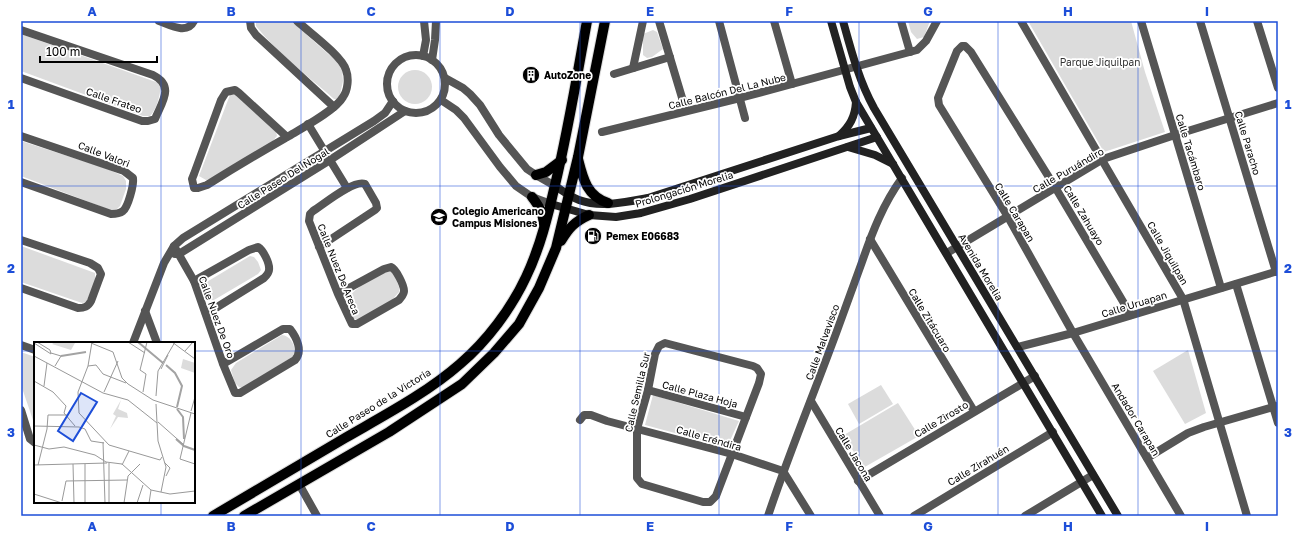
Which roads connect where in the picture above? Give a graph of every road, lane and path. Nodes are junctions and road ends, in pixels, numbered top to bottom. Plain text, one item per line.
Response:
1 (159, 21) edge
2 (194, 21) edge
3 (250, 21) edge
4 (297, 21) edge
5 (424, 21) edge
6 (436, 21) edge
7 (587, 21) edge
8 (605, 21) edge
9 (643, 21) edge
10 (659, 21) edge
11 (719, 21) edge
12 (774, 21) edge
13 (831, 21) edge
14 (843, 21) edge
15 (901, 21) edge
16 (937, 21) edge
17 (1021, 21) edge
18 (1140, 21) edge
19 (1200, 21) edge
20 (1258, 21) edge
21 (21, 30) edge
22 (910, 52) junction
23 (424, 56) junction
24 (670, 57) junction
25 (432, 60) junction
26 (856, 66) junction
27 (633, 68) junction
28 (846, 70) junction
29 (614, 74) dead end
30 (21, 78) edge
31 (445, 78) junction
32 (792, 84) junction
33 (1278, 88) edge
34 (740, 98) junction
35 (441, 100) junction
36 (393, 101) junction
37 (856, 102) junction
38 (938, 102) joint
39 (1278, 104) edge
40 (334, 107) junction
41 (405, 111) junction
42 (686, 112) junction
43 (745, 118) dead end
44 (1229, 118) junction
45 (308, 124) junction
46 (871, 128) junction
47 (602, 132) dead end
48 (1175, 135) junction
49 (21, 136) edge
50 (839, 136) junction
51 (287, 137) junction
52 (877, 137) junction
53 (845, 147) junction
54 (324, 151) junction
55 (578, 157) junction
56 (1103, 159) junction
57 (330, 160) junction
58 (562, 160) junction
59 (893, 164) junction
60 (536, 175) junction
61 (902, 178) junction
62 (21, 182) edge
63 (555, 186) junction
64 (1056, 187) junction
65 (347, 188) junction
66 (569, 195) junction
67 (532, 197) junction
68 (608, 203) junction
69 (620, 203) junction
70 (551, 204) junction
71 (566, 209) junction
72 (588, 215) junction
73 (610, 217) junction
74 (1008, 217) junction
75 (545, 225) junction
76 (870, 239) junction
77 (21, 240) edge
78 (174, 246) junction
79 (319, 247) junction
80 (957, 247) junction
81 (556, 248) junction
82 (947, 253) junction
83 (179, 254) junction
84 (168, 255) junction
85 (1277, 271) edge
86 (194, 281) junction
87 (1236, 284) junction
88 (21, 288) edge
89 (1221, 288) junction
90 (338, 294) junction
91 (1183, 299) junction
92 (145, 311) junction
93 (206, 314) junction
94 (1131, 315) junction
95 (1073, 333) junction
96 (134, 342) edge
97 (157, 342) edge
98 (21, 345) edge
99 (1018, 347) junction
100 (34, 350) edge
101 (223, 364) junction
102 (1034, 376) junction
103 (1023, 383) junction
104 (648, 390) junction
105 (811, 402) junction
106 (403, 404) junction
107 (1276, 406) edge
108 (21, 410) edge
109 (974, 411) junction
110 (746, 417) junction
111 (580, 420) dead end
112 (1218, 422) junction
113 (1278, 423) edge
114 (637, 429) junction
115 (389, 432) junction
116 (1053, 432) junction
117 (34, 442) edge
118 (732, 454) junction
119 (1147, 458) junction
120 (783, 471) junction
121 (1093, 475) junction
122 (858, 481) junction
123 (1082, 482) junction
124 (299, 484) junction
125 (213, 516) edge
126 (244, 516) edge
127 (317, 516) edge
128 (768, 516) edge
129 (811, 516) edge
130 (880, 516) edge
131 (914, 516) edge
132 (1025, 516) edge
133 (1102, 516) edge
134 (1118, 516) edge
135 (1181, 516) edge
136 (1247, 516) edge

1 - 2 street
3 - 40 street
4 - 40 street
5 - 23 street
6 - 25 street
7 - 58 main road, Calle Paseo de la Victoria
8 - 55 main road
9 - 27 street
10 - 24 street
11 - 34 street
12 - 32 street
13 - 28 main road
14 - 26 main road, Avenida Morelia
15 - 22 street
16 - 22 street
17 - 56 street, Calle Jiquilpan
18 - 48 street, Calle Tacámbaro
19 - 44 street, Calle Paracho
20 - 33 street
21 - 30 street, Calle Frateo
22 - 26 street, Calle Balcón Del La Nube
23 - 25 street
23 - 36 street
24 - 27 street
24 - 42 street
25 - 31 street
26 - 28 street, Calle Balcón Del La Nube
26 - 80 main road, Avenida Morelia
27 - 29 street
28 - 32 street, Calle Balcón Del La Nube
28 - 37 main road
31 - 35 street
31 - 60 street, Prolongación Morelia
32 - 34 street, Calle Balcón Del La Nube
34 - 42 street, Calle Balcón Del La Nube
34 - 43 street
35 - 41 street
35 - 67 street, Prolongación Morelia
36 - 41 street
36 - 54 street, Calle Paseo Del Nogal
37 - 46 main road
37 - 50 main road
38 - 64 street, Calle Zahuayo
38 - 74 street, Calle Carapan
39 - 44 street, Calle Puruándiro
40 - 45 street
41 - 57 street, Calle Paseo Del Nogal
42 - 47 street, Calle Balcón Del La Nube
44 - 48 street, Calle Puruándiro
44 - 85 street, Calle Paracho
45 - 51 street
45 - 54 street
46 - 50 main road, Prolongación Morelia
46 - 52 main road
48 - 56 street, Calle Puruándiro
48 - 89 street, Calle Tacámbaro
49 - 62 street, Calle Valori
50 - 69 main road, Prolongación Morelia
51 - 51 street
52 - 53 main road, Prolongación Morelia
52 - 59 main road
53 - 59 main road
53 - 73 main road, Prolongación Morelia
54 - 57 street
54 - 78 street, Calle Paseo Del Nogal
55 - 66 main road
55 - 68 main road
56 - 64 street, Calle Puruándiro
56 - 91 street, Calle Jiquilpan
57 - 65 street
57 - 83 street, Calle Paseo Del Nogal
58 - 60 main road
58 - 63 main road, Calle Paseo de la Victoria
59 - 61 main road
60 - 63 street, Prolongación Morelia
61 - 76 street, Calle Malvavisco
61 - 82 main road
63 - 66 main road, Prolongación Morelia
63 - 70 main road, Calle Paseo de la Victoria
64 - 74 street, Calle Puruándiro
64 - 94 street, Calle Zahuayo
65 - 79 street, Calle Nuez De Areca
65 - 79 street
66 - 68 main road, Prolongación Morelia
66 - 71 main road
67 - 70 street, Prolongación Morelia
67 - 75 main road
68 - 69 main road, Prolongación Morelia
69 - 73 main road
70 - 71 main road, Prolongación Morelia
70 - 75 main road, Calle Paseo de la Victoria
71 - 72 main road, Prolongación Morelia
71 - 81 main road
72 - 73 main road, Prolongación Morelia
72 - 81 main road
74 - 80 street, Calle Puruándiro
74 - 95 street, Calle Carapan
75 - 106 main road, Calle Paseo de la Victoria
76 - 105 street, Calle Malvavisco
76 - 109 street, Calle Zitácuaro
77 - 88 street
78 - 83 street, Calle Nuez De Oro
78 - 84 street, Calle Paseo Del Nogal
79 - 90 street, Calle Nuez De Areca
80 - 82 street, Calle Puruándiro
80 - 99 main road, Avenida Morelia
81 - 115 main road
82 - 103 main road
83 - 84 street, Calle Paseo Del Nogal
83 - 86 street, Calle Nuez De Oro
84 - 92 street, Calle Paseo Del Nogal
85 - 87 street, Calle Uruapan
86 - 93 street, Calle Nuez De Oro
86 - 93 street
87 - 89 street, Calle Uruapan
87 - 107 street
89 - 91 street, Calle Uruapan
90 - 90 street, Calle Nuez De Areca
91 - 94 street, Calle Uruapan
91 - 112 street, Calle Jiquilpan
92 - 96 street, Calle Paseo Del Nogal
92 - 97 street
93 - 101 street, Calle Nuez De Oro
94 - 95 street, Calle Uruapan
95 - 99 street, Calle Uruapan
95 - 119 street, Andador Carapan
98 - 100 street
99 - 102 main road, Avenida Morelia
101 - 101 street, Calle Nuez De Oro
102 - 103 street, Calle Zirosto
102 - 121 main road, Avenida Morelia
103 - 109 street, Calle Zirosto
103 - 116 main road
104 - 110 street, Calle Plaza Hoja
104 - 110 street, Calle Semilla Sur
104 - 114 street, Calle Semilla Sur
105 - 120 street, Calle Malvavisco
105 - 122 street, Calle Jacona
106 - 115 main road
106 - 125 main road, Calle Paseo de la Victoria
107 - 112 street
107 - 113 street
108 - 117 street
109 - 122 street, Calle Zirosto
110 - 118 street
111 - 114 street, Calle Eréndira
112 - 119 street
112 - 136 street, Calle Jiquilpan
114 - 118 street, Calle Eréndira
114 - 118 street, Calle Semilla Sur
115 - 124 main road
116 - 123 main road
116 - 131 street, Calle Zirahuén
118 - 120 street, Calle Eréndira
119 - 135 street, Andador Carapan
120 - 128 street, Calle Malvavisco
120 - 129 street
121 - 123 street
121 - 134 main road, Avenida Morelia
122 - 130 street, Calle Jacona
123 - 132 street
123 - 133 main road
124 - 126 main road
124 - 127 street

